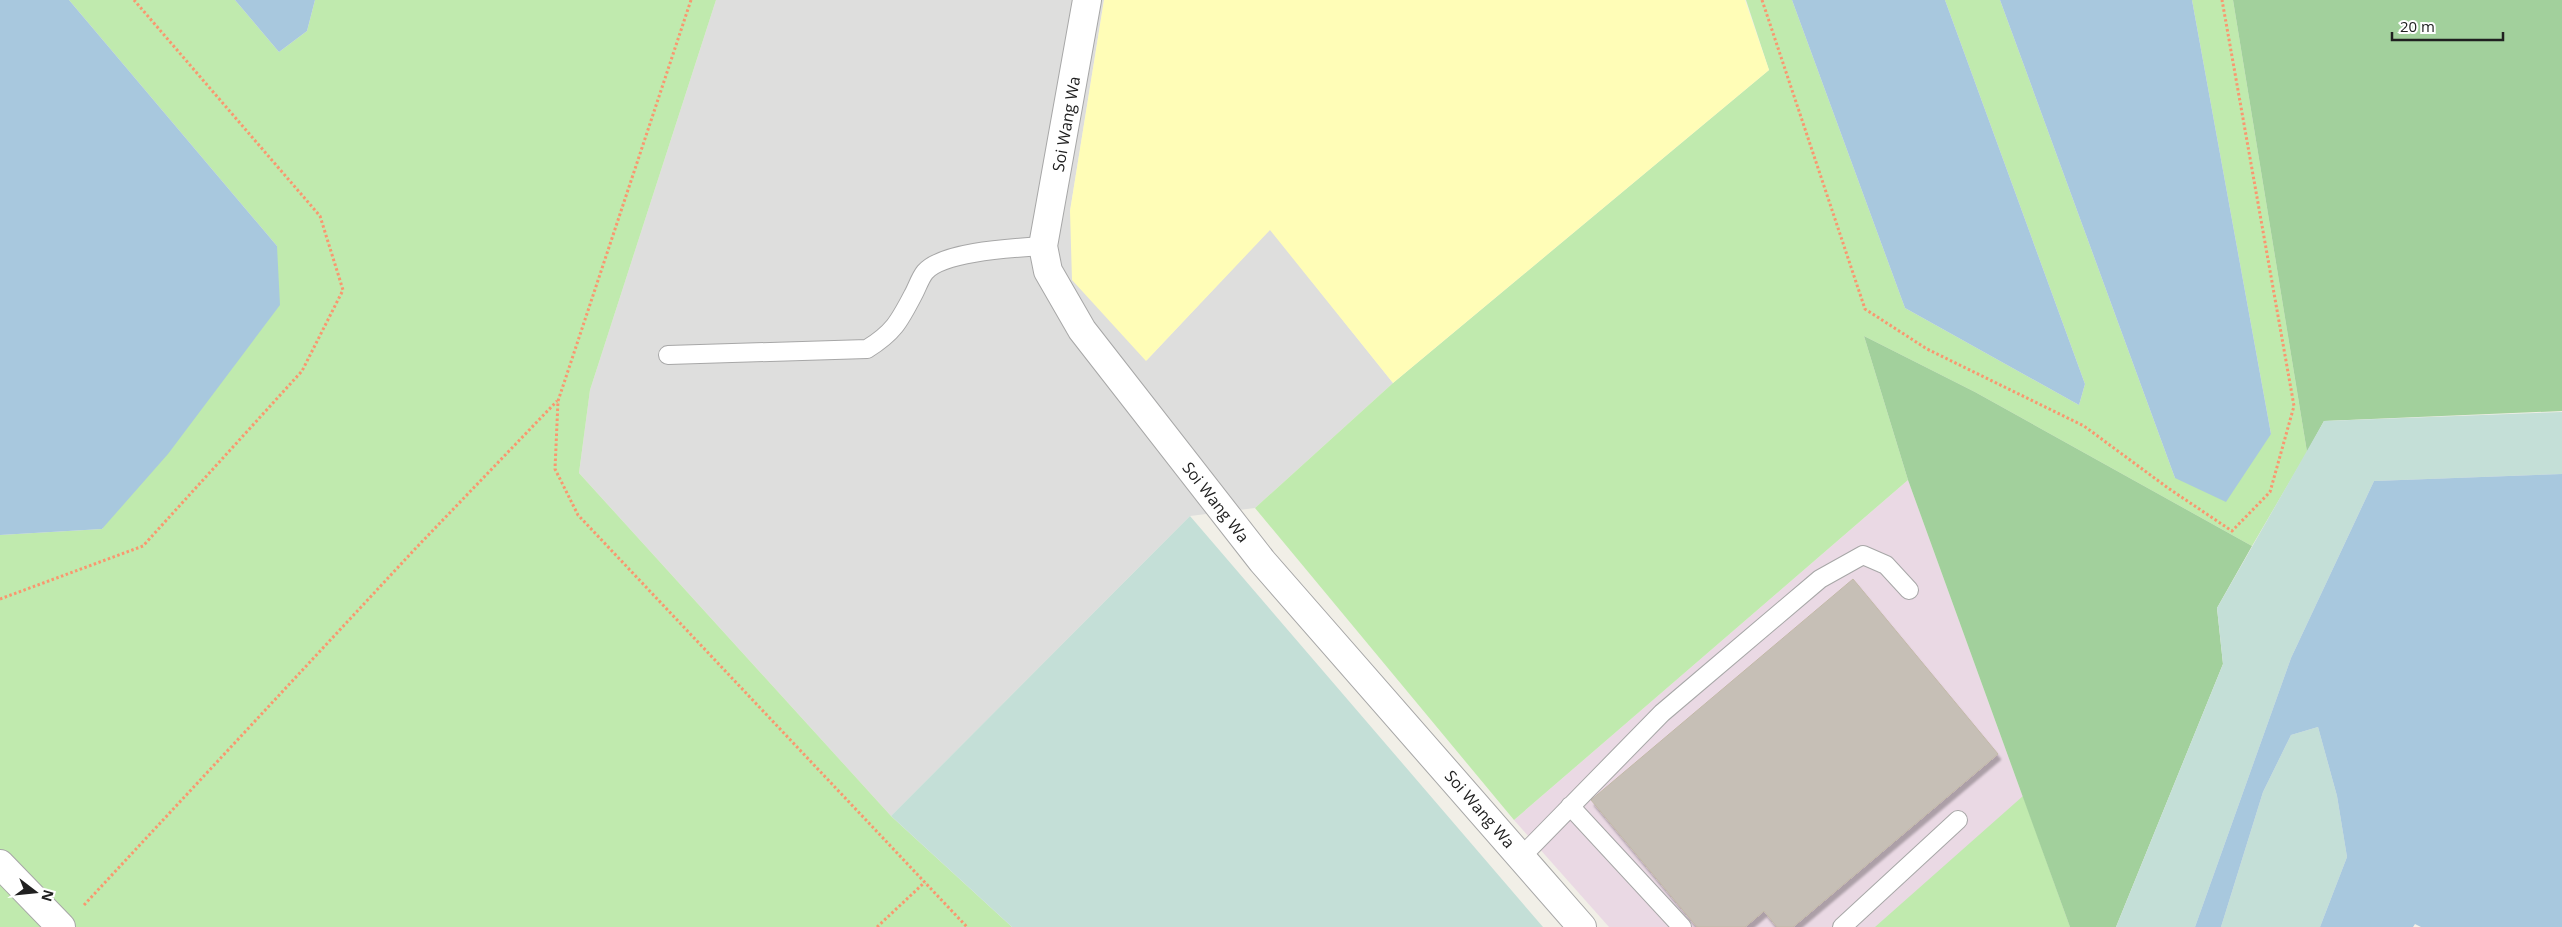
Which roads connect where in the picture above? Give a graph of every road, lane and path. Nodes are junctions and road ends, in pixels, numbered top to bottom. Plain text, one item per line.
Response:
1 (134, 0) edge
2 (691, 0) edge
3 (1087, 0) edge
4 (1762, 0) edge
5 (2222, 0) edge
6 (1043, 246) junction
7 (668, 355) dead end
8 (558, 401) junction
9 (1909, 590) dead end
10 (0, 599) edge
11 (1570, 806) junction
12 (1958, 820) dead end
13 (1522, 856) junction
14 (0, 864) edge
15 (925, 882) junction
16 (69, 920) edge
17 (877, 927) edge
18 (967, 927) edge
19 (1582, 927) edge
20 (1682, 927) edge
21 (1842, 927) edge

1 - 10 path
2 - 8 path
3 - 6 street, Soi Wang Wa
4 - 5 path
6 - 7 lane
6 - 13 street, Soi Wang Wa
8 - 15 path
8 - 16 path
9 - 11 lane
11 - 13 lane
11 - 20 lane
12 - 21 lane
13 - 19 street, Soi Wang Wa
14 - 16 street
15 - 17 path
15 - 18 path

